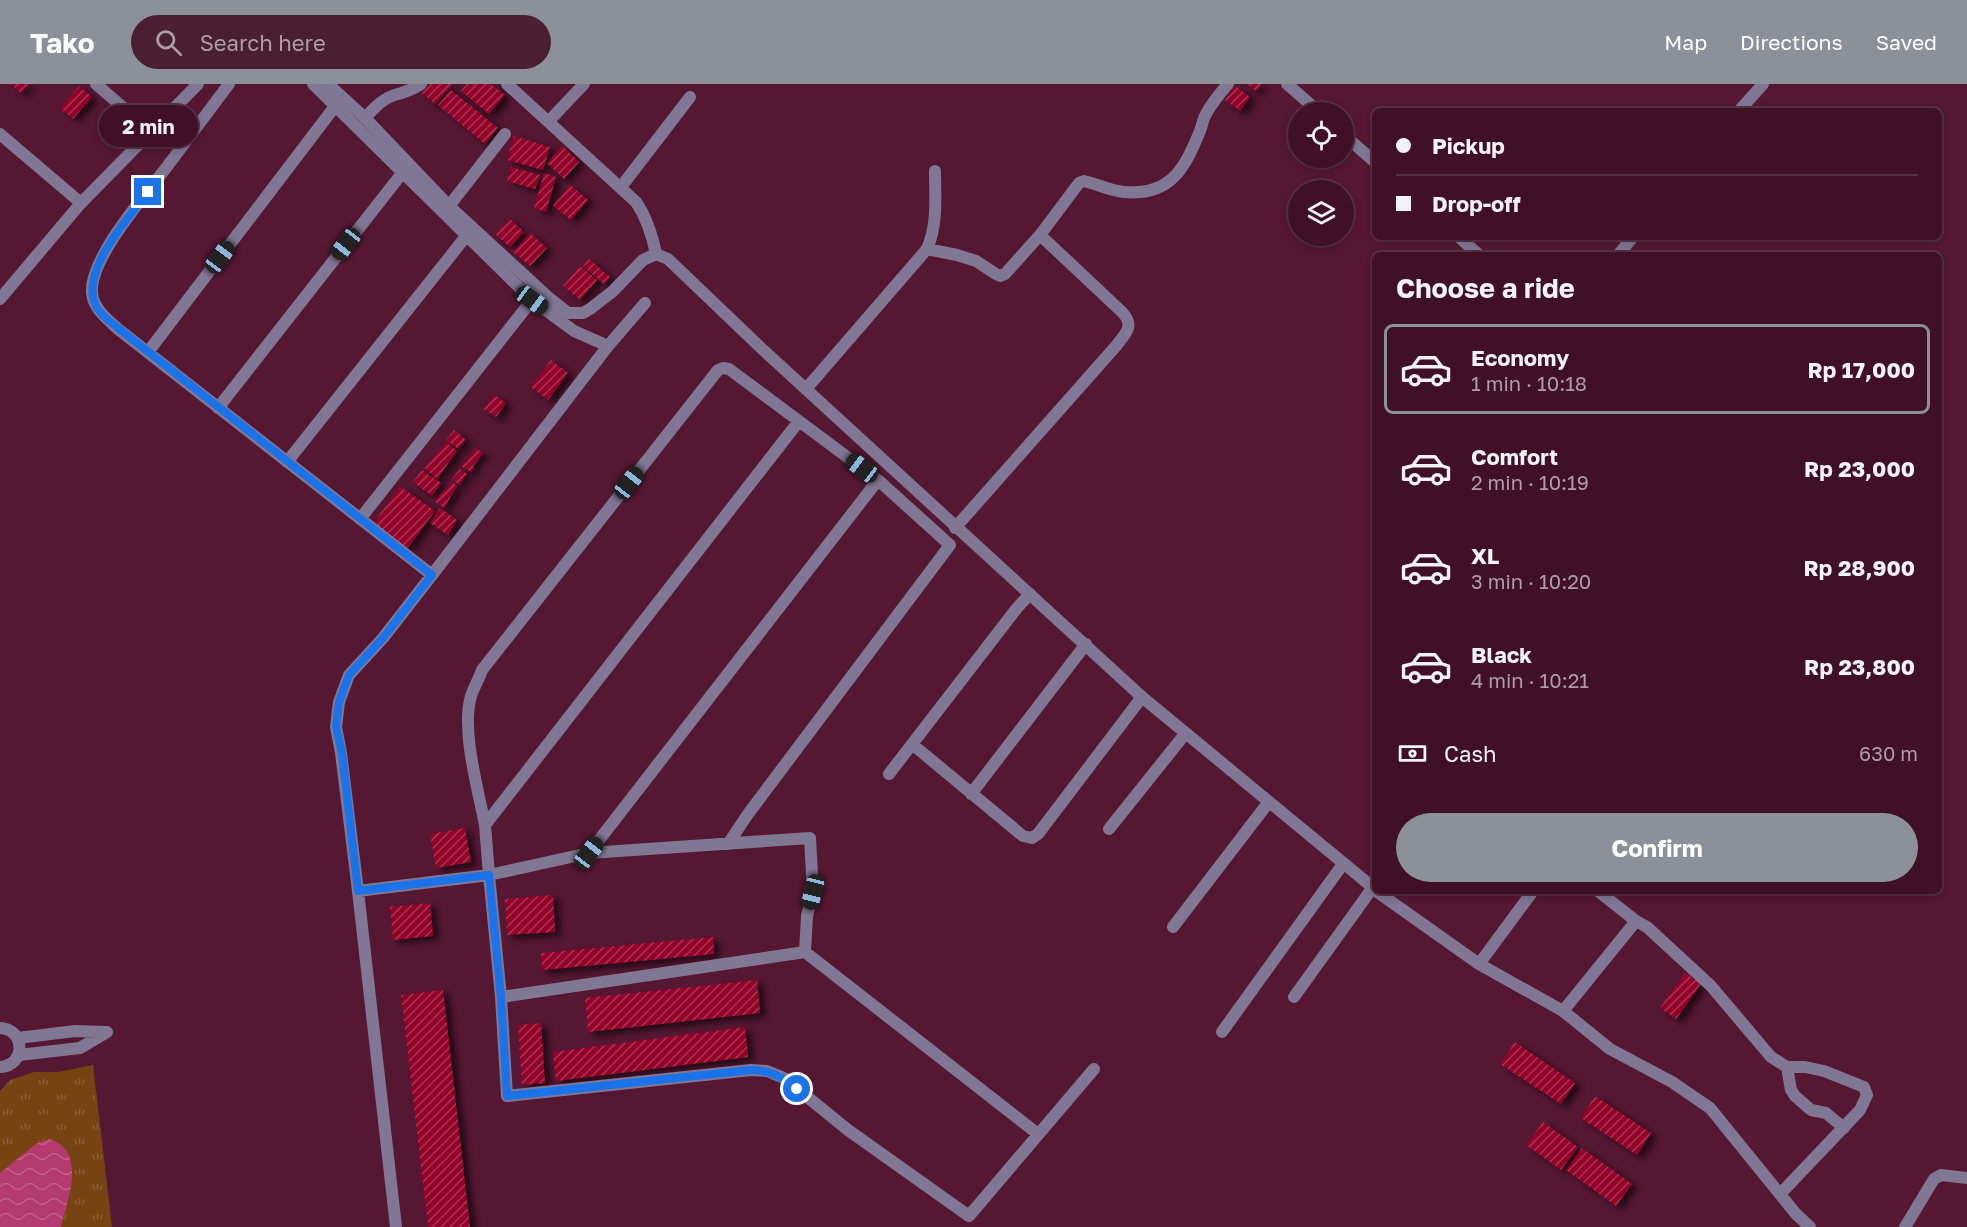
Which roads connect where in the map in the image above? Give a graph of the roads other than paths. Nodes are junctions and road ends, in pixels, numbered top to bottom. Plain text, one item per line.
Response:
1 (96, 84) edge
2 (198, 84) edge
3 (229, 84) edge
4 (313, 84) edge
5 (328, 84) edge
6 (421, 84) edge
7 (507, 84) edge
8 (584, 84) edge
9 (1228, 84) edge
10 (1287, 84) edge
11 (1763, 84) edge
12 (690, 97) dead end
13 (1308, 102) edge
14 (336, 105) junction
15 (1742, 108) edge
16 (365, 118) junction
17 (549, 121) junction
18 (150, 131) junction
19 (0, 134) edge
20 (505, 134) dead end
21 (1354, 144) edge
22 (1372, 160) edge
23 (935, 171) dead end
24 (403, 172) junction
25 (621, 187) junction
26 (81, 203) junction
27 (449, 206) junction
28 (466, 235) junction
29 (1040, 235) junction
30 (1462, 240) edge
31 (1630, 240) edge
32 (927, 249) junction
33 (1476, 252) edge
34 (1620, 252) edge
35 (656, 254) junction
36 (0, 299) edge
37 (532, 300) junction
38 (645, 303) dead end
39 (608, 346) junction
40 (148, 352) junction
41 (806, 389) junction
42 (218, 408) junction
43 (799, 421) junction
44 (287, 462) junction
45 (878, 480) junction
46 (360, 519) junction
47 (956, 528) junction
48 (432, 575) junction
49 (1030, 594) junction
50 (1086, 644) junction
51 (1142, 697) junction
52 (1185, 734) junction
53 (912, 744) junction
54 (889, 774) dead end
55 (971, 794) junction
56 (1268, 803) junction
57 (484, 825) junction
58 (1109, 829) dead end
59 (728, 844) junction
60 (589, 853) junction
61 (1343, 864) junction
62 (489, 875) junction
63 (1372, 886) edge
64 (358, 891) junction
65 (1372, 892) edge
66 (1383, 894) edge
67 (1531, 894) edge
68 (1602, 894) edge
69 (1636, 921) junction
70 (1173, 927) dead end
71 (805, 952) junction
72 (1479, 964) junction
73 (501, 997) junction
74 (1294, 998) dead end
75 (1563, 1011) junction
76 (0, 1028) edge
77 (1222, 1032) dead end
78 (18, 1038) junction
79 (19, 1055) junction
80 (0, 1066) edge
81 (1787, 1067) junction
82 (1094, 1069) dead end
83 (1844, 1128) junction
84 (1038, 1134) junction
85 (1967, 1178) edge
86 (1781, 1193) junction
87 (396, 1227) edge
88 (1810, 1227) edge
89 (1905, 1227) edge

1 - 18 street
2 - 18 street
3 - 40 street
4 - 14 street
5 - 16 street
6 - 16 street
7 - 17 street
8 - 17 street
9 - 29 street
10 - 13 street
11 - 15 street
12 - 25 street
14 - 24 street
14 - 40 street
16 - 27 street
17 - 25 street
18 - 26 street
19 - 26 street
20 - 27 street
21 - 22 street
23 - 32 street
24 - 28 street
24 - 42 street
25 - 35 street
26 - 36 street
27 - 35 street
28 - 37 street
28 - 44 street
29 - 32 street
29 - 47 street
30 - 33 street
31 - 34 street
32 - 41 street
35 - 41 street
37 - 39 street
37 - 46 street
38 - 39 street
39 - 48 street
40 - 42 street
41 - 47 street
42 - 44 street
43 - 45 street
43 - 57 street
43 - 57 street
44 - 46 street
45 - 59 street
45 - 60 street
46 - 48 street
47 - 49 street
48 - 64 street
49 - 50 street
49 - 53 street
50 - 51 street
50 - 55 street
51 - 52 street
51 - 55 street
52 - 56 street
52 - 58 street
53 - 54 street
53 - 55 street
56 - 61 street
56 - 70 street
57 - 62 street
59 - 60 street
59 - 71 street
60 - 62 street
61 - 63 street
61 - 77 street
62 - 64 street
62 - 73 street
64 - 87 street
65 - 74 street
66 - 72 street
67 - 72 street
68 - 69 street
69 - 75 street
69 - 81 street
71 - 73 street
71 - 84 street
72 - 75 street
73 - 84 street
75 - 86 street
76 - 78 street
78 - 79 street
78 - 79 street
79 - 80 street
81 - 83 street
81 - 83 street
82 - 84 street
83 - 86 street
85 - 89 street
86 - 88 street

